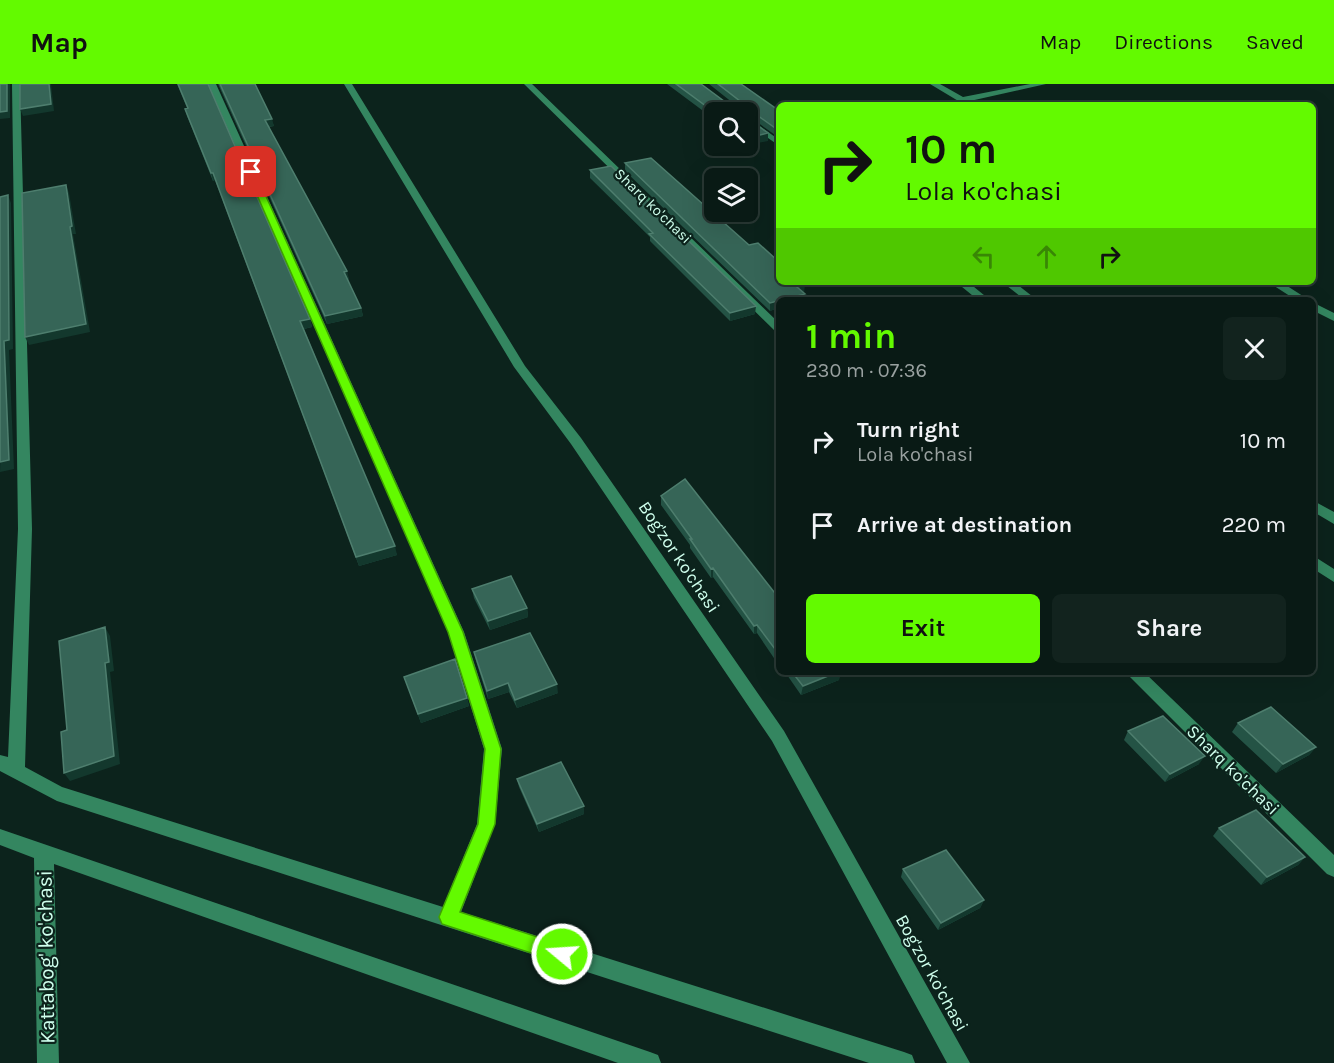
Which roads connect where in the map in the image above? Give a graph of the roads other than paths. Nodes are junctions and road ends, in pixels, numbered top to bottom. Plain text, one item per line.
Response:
1 (16, 84) edge
2 (212, 84) edge
3 (348, 84) edge
4 (528, 84) edge
5 (934, 84) edge
6 (1042, 84) edge
7 (962, 100) junction
8 (966, 102) edge
9 (758, 128) edge
10 (776, 141) edge
11 (965, 285) edge
12 (1011, 285) edge
13 (1278, 285) edge
14 (981, 297) edge
15 (1028, 297) edge
16 (1299, 297) edge
17 (1316, 307) edge
18 (1334, 318) edge
19 (776, 326) edge
20 (1316, 507) edge
21 (1334, 519) edge
22 (1316, 563) edge
23 (1334, 577) edge
24 (1136, 675) edge
25 (8, 767) edge
26 (0, 837) edge
27 (44, 852) junction
28 (1334, 868) edge
29 (448, 917) junction
30 (642, 1062) edge
31 (48, 1063) edge
32 (904, 1063) edge
33 (959, 1063) edge

1 - 25 street
2 - 29 street
3 - 33 street, Bog'zor ko'chasi
4 - 19 street, Sharq ko'chasi
5 - 7 street
6 - 7 street
7 - 8 street
9 - 10 street
11 - 14 street
12 - 15 street
13 - 16 street
17 - 18 street
20 - 21 street
22 - 23 street
24 - 28 street, Sharq ko'chasi
25 - 29 street
26 - 27 street
27 - 30 street
27 - 31 street, Kattabog' ko'chasi
29 - 32 street

